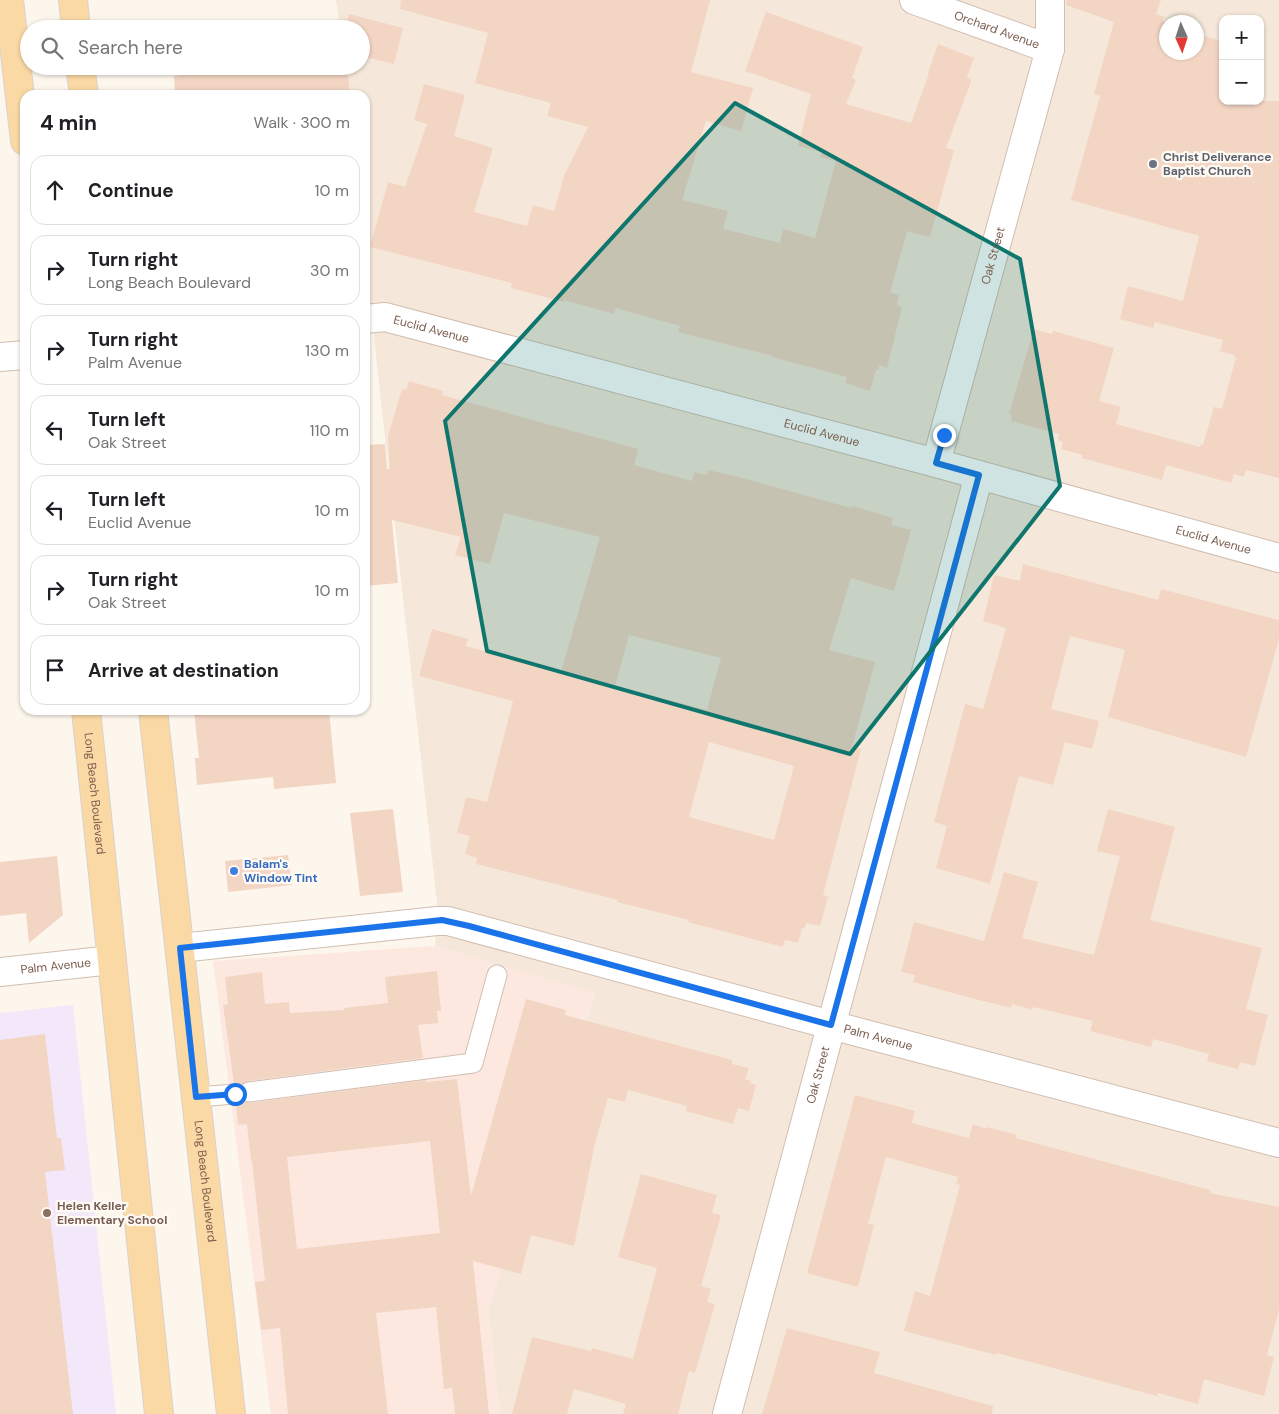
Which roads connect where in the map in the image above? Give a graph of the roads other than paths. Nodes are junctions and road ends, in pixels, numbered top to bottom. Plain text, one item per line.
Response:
1 (10, 0) edge
2 (72, 0) edge
3 (914, 0) edge
4 (1050, 0) edge
5 (75, 20) edge
6 (1050, 49) junction
7 (81, 75) edge
8 (83, 90) edge
9 (20, 94) edge
10 (370, 318) edge
11 (20, 355) edge
12 (0, 357) edge
13 (936, 463) junction
14 (979, 475) junction
15 (1279, 558) edge
16 (87, 715) edge
17 (154, 715) edge
18 (180, 948) junction
19 (112, 960) junction
20 (0, 972) edge
21 (497, 976) dead end
22 (831, 1025) junction
23 (196, 1097) junction
24 (1279, 1143) edge
25 (159, 1414) edge
26 (231, 1414) edge
27 (727, 1414) edge

1 - 9 main road
2 - 5 main road
3 - 6 street, Orchard Avenue
4 - 6 street, Oak Street
6 - 13 street, Oak Street
7 - 8 main road
10 - 13 street, Euclid Avenue
11 - 12 street
13 - 14 street, Euclid Avenue
14 - 15 street, Euclid Avenue
14 - 22 street, Oak Street
16 - 19 main road, Long Beach Boulevard
17 - 18 main road, Long Beach Boulevard
18 - 22 street, Palm Avenue
18 - 23 main road, Long Beach Boulevard
19 - 20 street, Palm Avenue
19 - 25 main road, Long Beach Boulevard
21 - 23 lane
22 - 24 street, Palm Avenue
22 - 27 street, Oak Street
23 - 26 main road, Long Beach Boulevard

